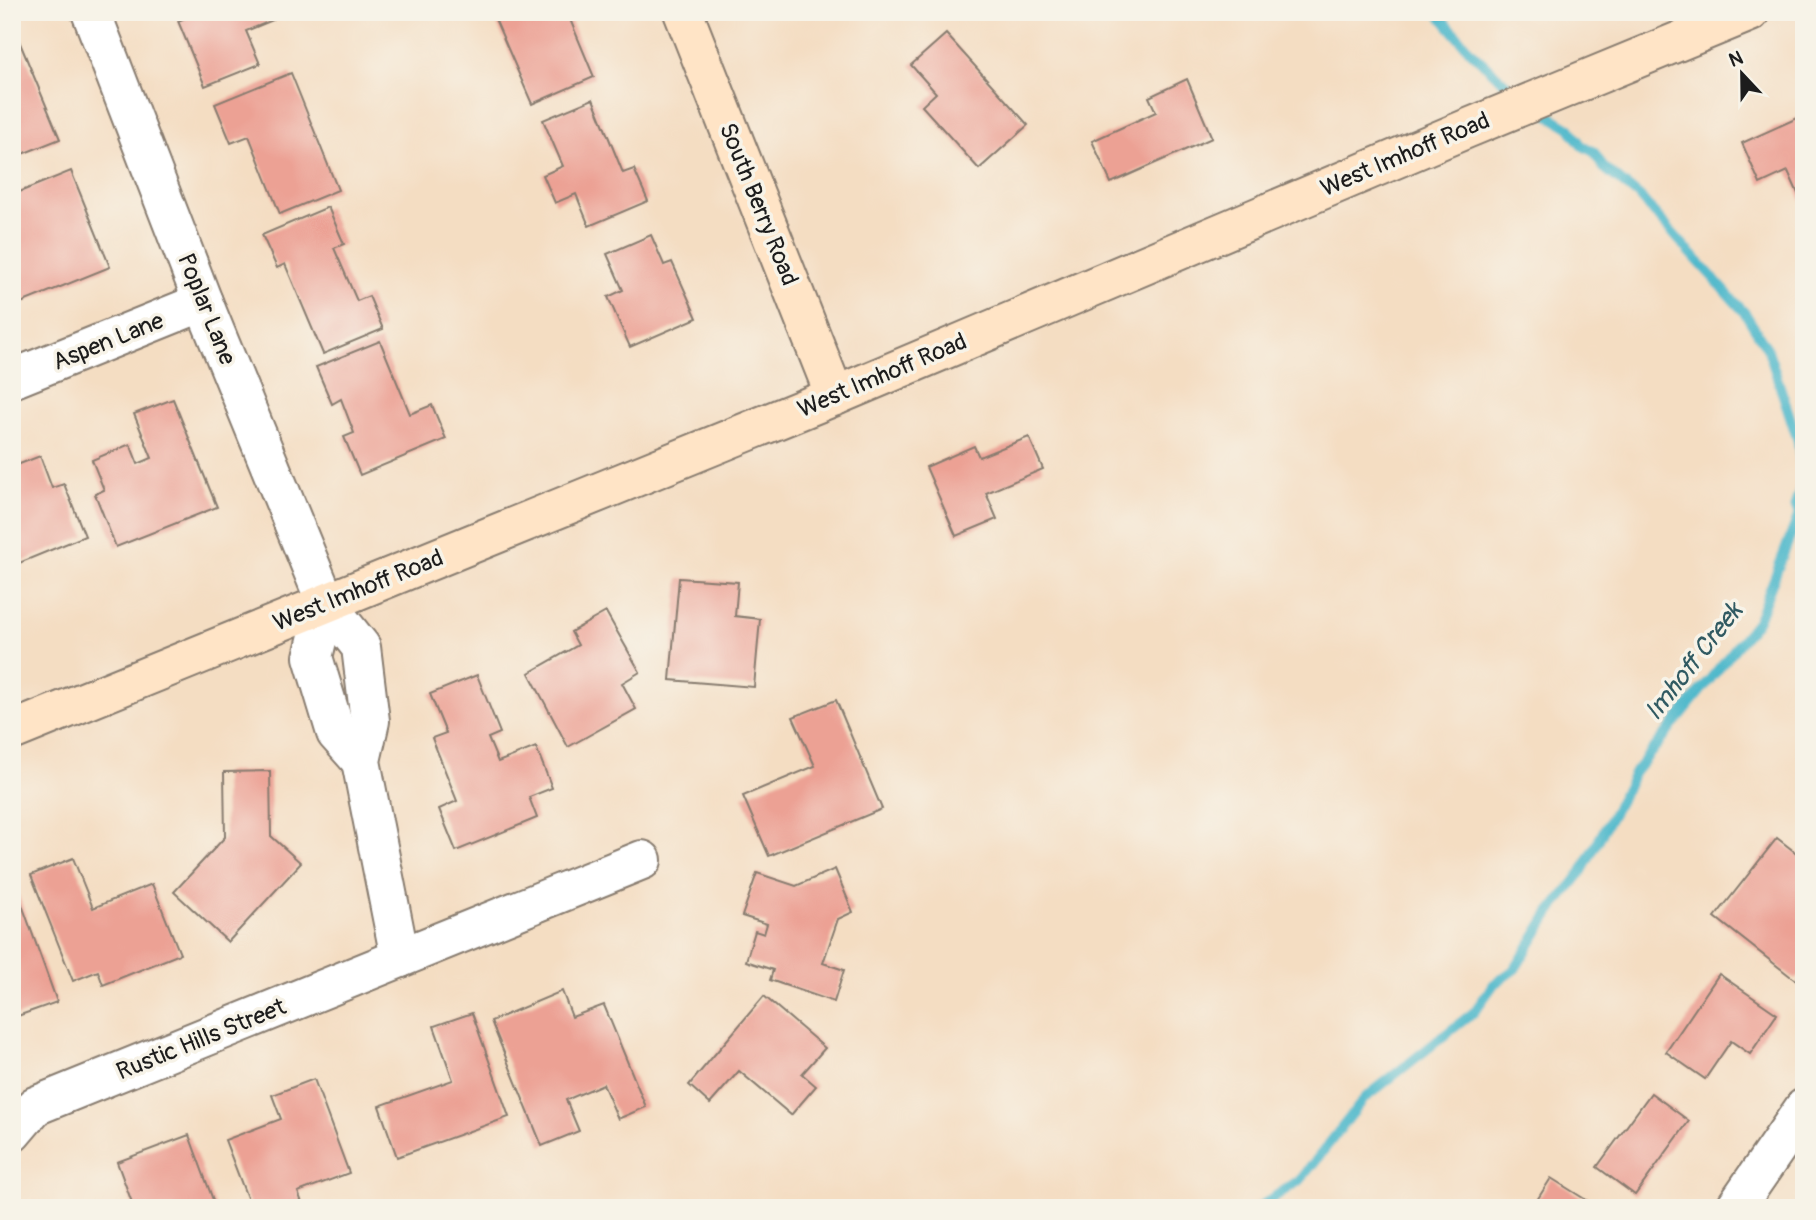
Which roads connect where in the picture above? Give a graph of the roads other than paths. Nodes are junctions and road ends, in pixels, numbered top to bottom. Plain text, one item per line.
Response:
1 (91, 12) edge
2 (682, 12) edge
3 (1750, 12) edge
4 (203, 302) junction
5 (12, 379) edge
6 (835, 396) junction
7 (326, 603) junction
8 (12, 732) edge
9 (642, 860) dead end
10 (400, 958) junction
11 (1804, 1108) edge
12 (12, 1133) edge
13 (1735, 1208) edge

1 - 4 street, Poplar Lane
2 - 6 street, South Berry Road
3 - 6 street, West Imhoff Road
4 - 5 street, Aspen Lane
4 - 7 street, Poplar Lane
6 - 7 street, West Imhoff Road
7 - 8 street, West Imhoff Road
7 - 10 street
9 - 10 street, Rustic Hills Street
10 - 12 street, Rustic Hills Street
11 - 13 street

